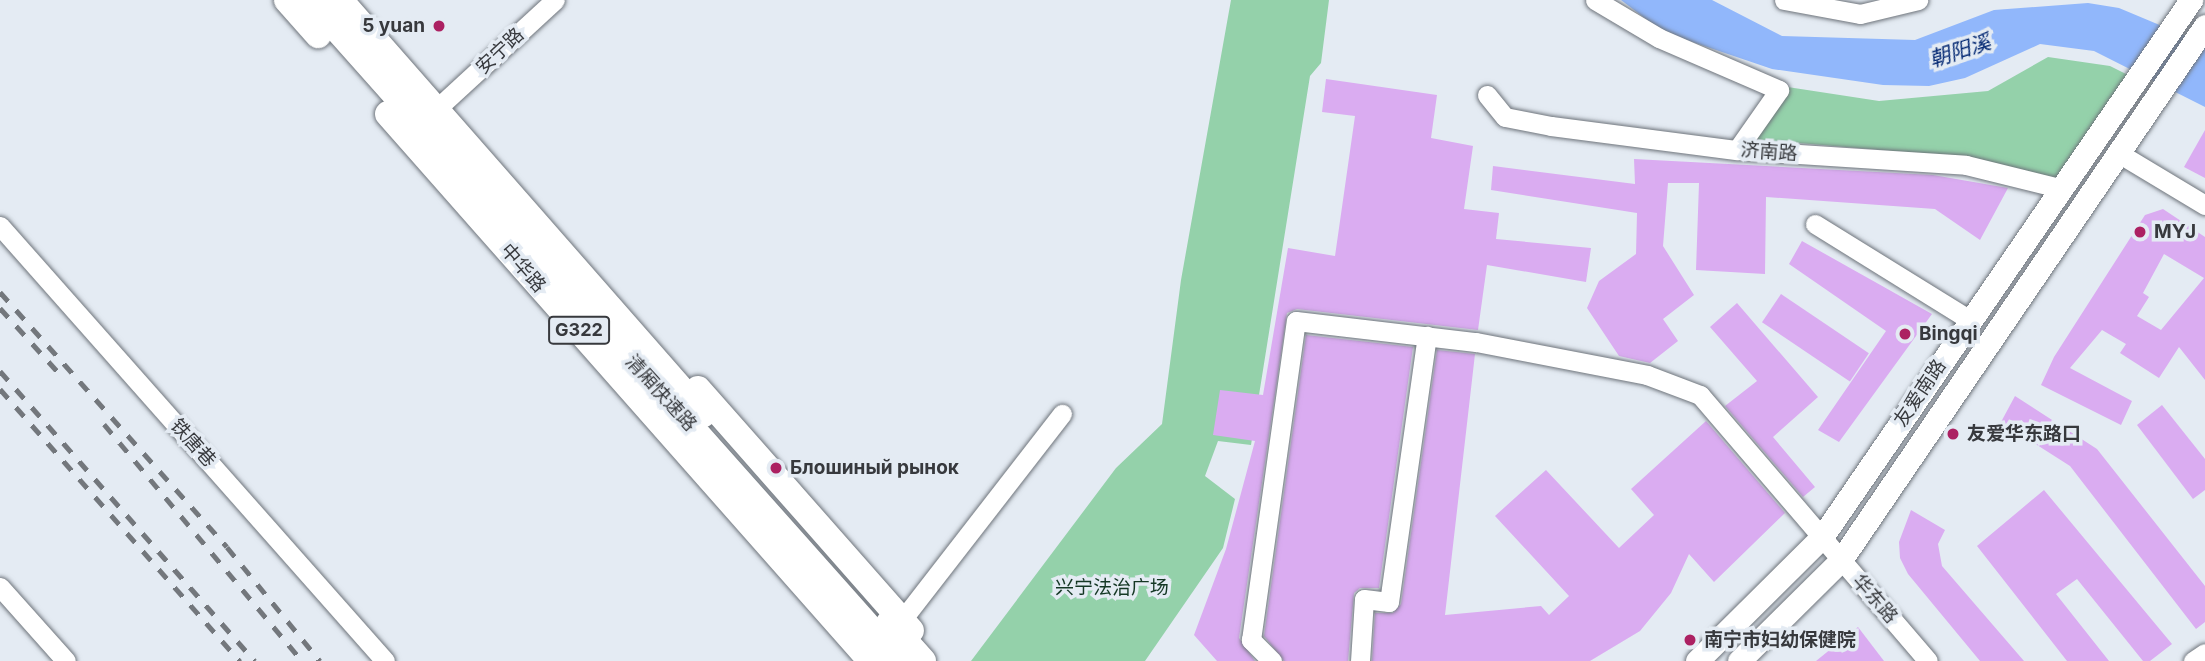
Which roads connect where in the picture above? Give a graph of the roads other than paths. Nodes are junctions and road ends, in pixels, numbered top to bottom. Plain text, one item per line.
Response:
1 (287, 0) edge
2 (311, 0) edge
3 (340, 0) edge
4 (356, 0) edge
5 (555, 0) edge
6 (1595, 0) edge
7 (1784, 0) edge
8 (1918, 0) edge
9 (2191, 0) edge
10 (2205, 26) edge
11 (1488, 95) dead end
12 (444, 101) junction
13 (1737, 150) junction
14 (2120, 154) junction
15 (2059, 188) junction
16 (2205, 205) edge
17 (1815, 224) dead end
18 (0, 226) edge
19 (1970, 320) junction
20 (1427, 336) junction
21 (1062, 414) dead end
22 (1822, 537) junction
23 (1842, 560) junction
24 (0, 587) edge
25 (902, 620) junction
26 (2205, 653) edge
27 (66, 661) edge
28 (385, 661) edge
29 (871, 661) edge
30 (899, 661) edge
31 (923, 661) edge
32 (938, 661) edge
33 (1272, 661) edge
34 (1360, 661) edge
35 (1697, 661) edge
36 (1739, 661) edge
37 (1928, 661) edge
38 (2193, 661) edge

1 - 29 highway, 中华路 / G322
2 - 30 highway, 清厢快速路
3 - 31 highway, 清厢快速路
4 - 12 highway, G322
5 - 12 street, 安宁路
6 - 13 street
7 - 8 street
9 - 15 main road, 友爱南路
10 - 14 main road, 友爱南路
11 - 13 street, 济南路
12 - 25 highway, G322
13 - 15 street, 济南路
14 - 16 street
14 - 23 main road, 友爱南路
15 - 19 main road, 友爱南路
17 - 19 street
18 - 28 street, 铁唐巷
19 - 22 main road, 友爱南路
20 - 22 street, 华东路
20 - 33 street, 华东路
20 - 34 street
21 - 25 street
22 - 23 street, 华东路
22 - 35 main road, 友爱南路
23 - 36 main road, 友爱南路
23 - 37 street, 华东路
24 - 27 street
25 - 32 highway, G322
26 - 38 street

